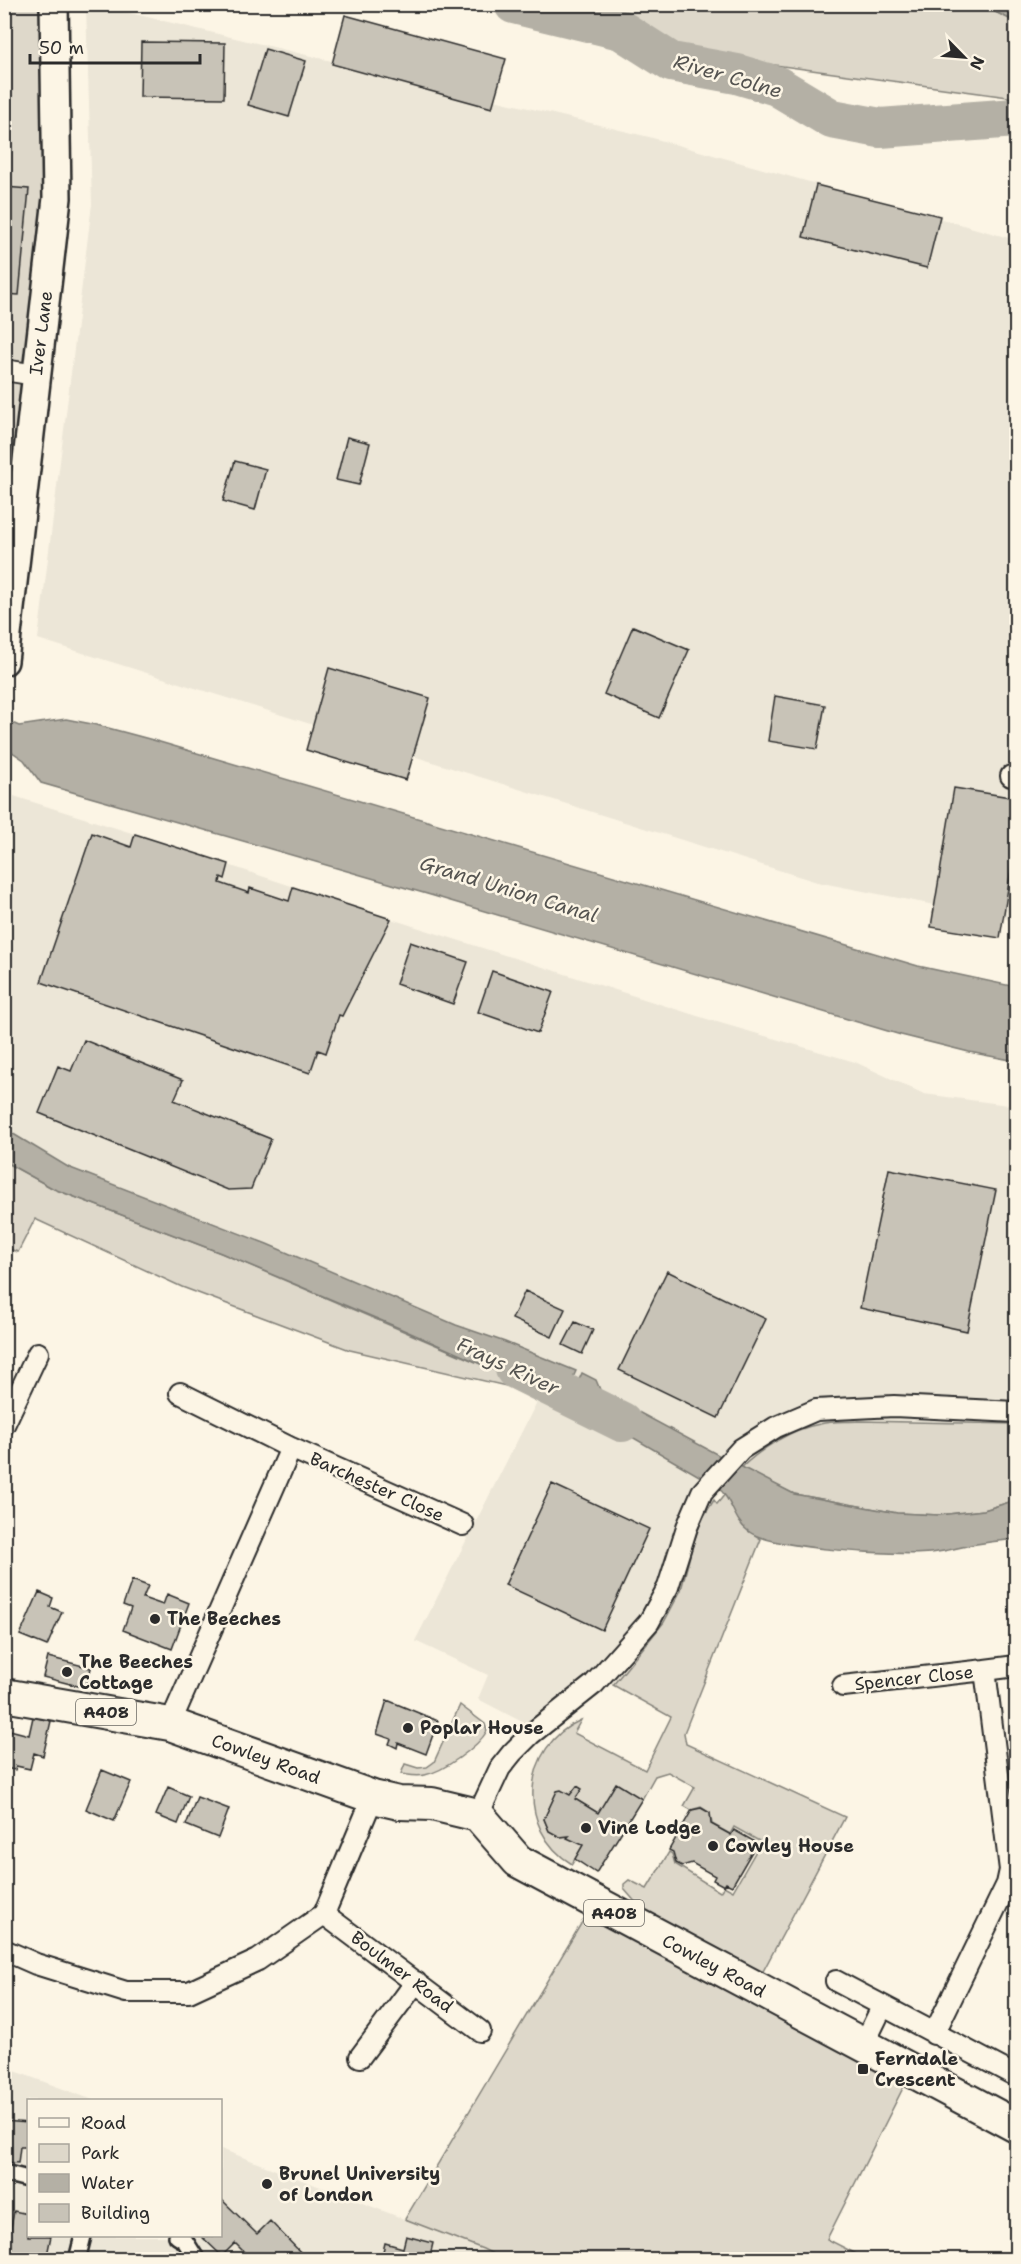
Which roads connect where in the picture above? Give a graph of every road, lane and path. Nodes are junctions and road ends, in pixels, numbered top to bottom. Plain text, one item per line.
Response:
1 (54, 4) edge
2 (4, 370) edge
3 (36, 375) junction
4 (4, 661) edge
5 (38, 1353) dead end
6 (180, 1394) dead end
7 (1017, 1412) edge
8 (4, 1425) edge
9 (291, 1448) junction
10 (463, 1525) dead end
11 (1017, 1666) edge
12 (985, 1670) junction
13 (843, 1686) dead end
14 (4, 1695) edge
15 (170, 1724) junction
16 (373, 1797) junction
17 (478, 1815) junction
18 (324, 1914) junction
19 (4, 1950) edge
20 (836, 1981) dead end
21 (416, 1982) junction
22 (882, 2007) junction
23 (480, 2031) dead end
24 (934, 2034) junction
25 (863, 2046) junction
26 (360, 2057) dead end
27 (1017, 2076) edge
28 (1017, 2126) edge
29 (4, 2173) edge
30 (27, 2179) edge
31 (82, 2237) edge
32 (180, 2237) edge
33 (77, 2259) edge
34 (197, 2259) edge

1 - 3 main road, Iver Lane
2 - 3 street
3 - 4 main road, Iver Lane
5 - 8 street
6 - 9 street, Barchester Close
7 - 17 street
9 - 10 street, Barchester Close
9 - 15 street, Barchester Close
11 - 12 street
12 - 13 street, Spencer Close
12 - 24 street
14 - 15 main road, Cowley Road / A408
15 - 16 main road, Cowley Road / A408
16 - 17 main road, Cowley Road / A408
16 - 18 street
17 - 25 main road, Cowley Road / A408
18 - 19 street
18 - 21 street, Boulmer Road
20 - 22 street
21 - 23 street, Boulmer Road
21 - 26 street
22 - 24 street
22 - 25 street
24 - 27 street
25 - 28 main road, Cowley Road / A408
29 - 30 street
31 - 33 street
32 - 34 street

